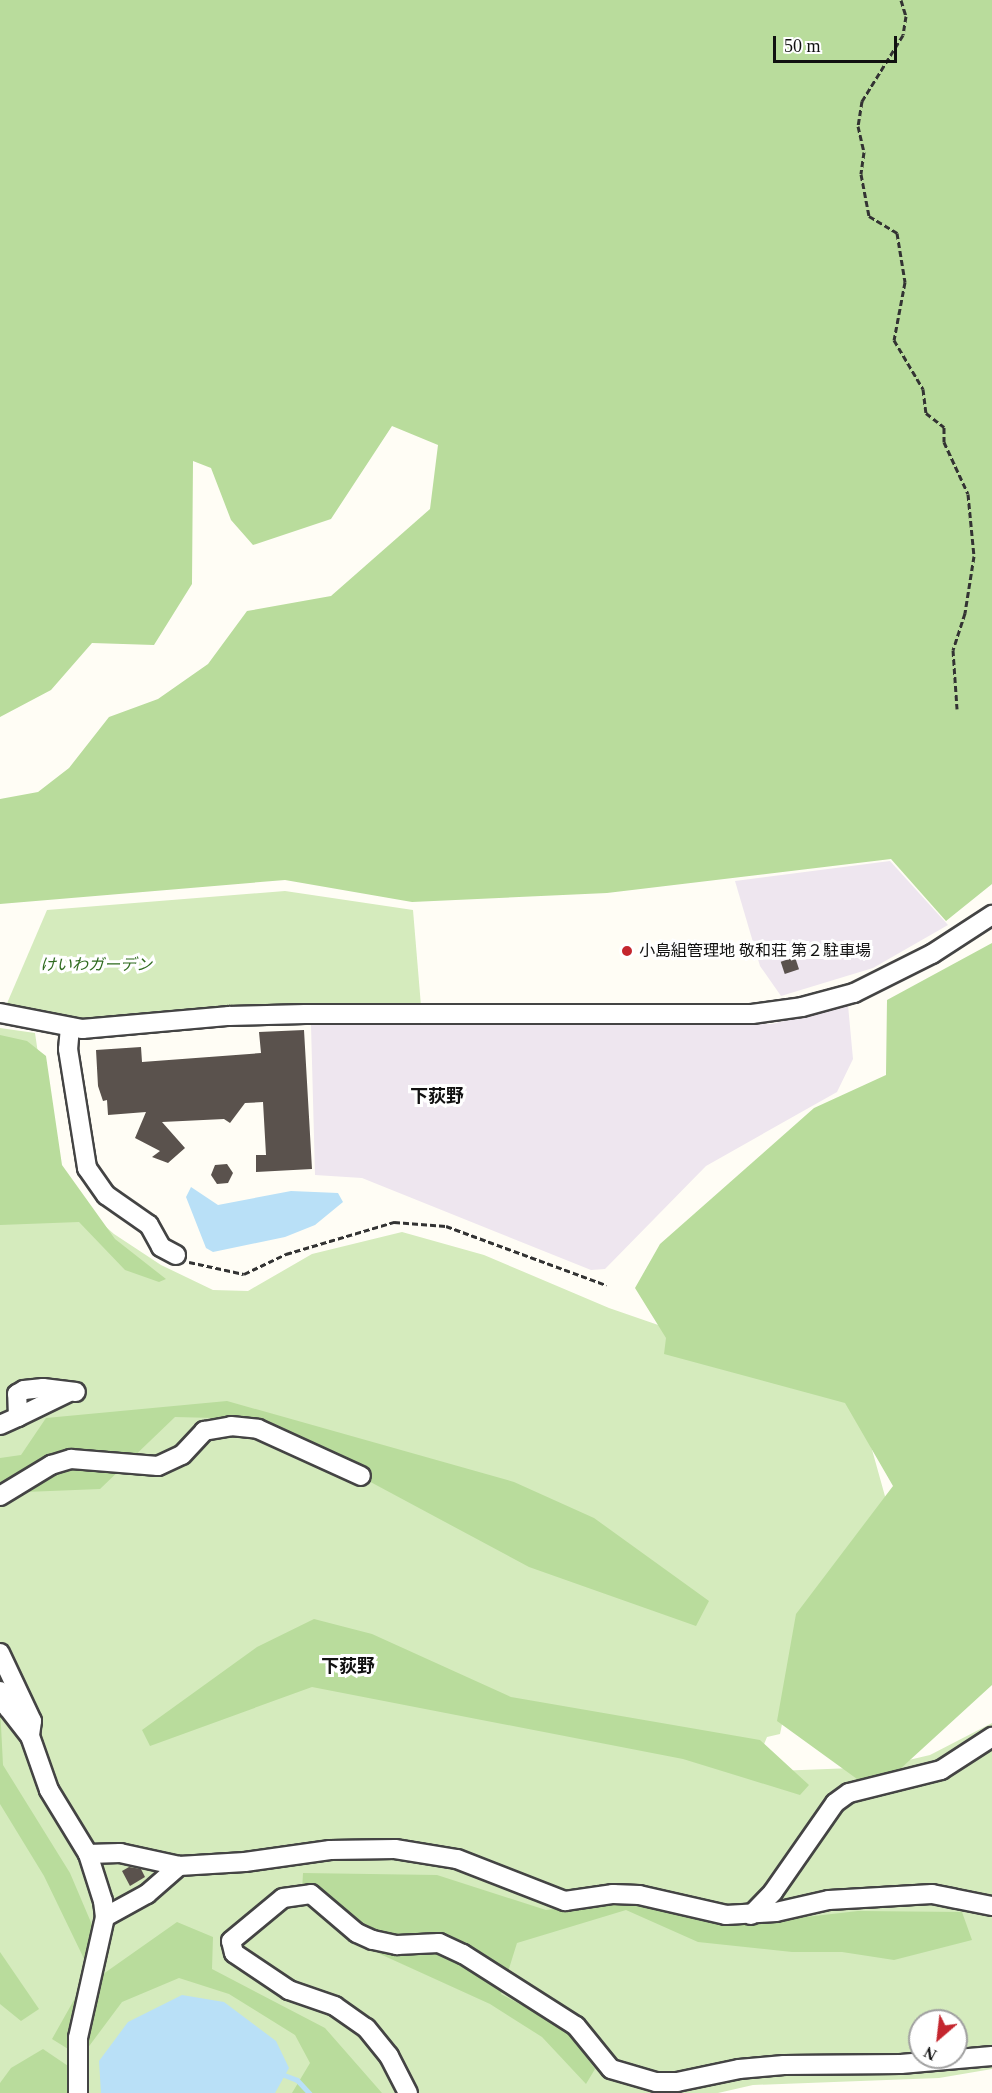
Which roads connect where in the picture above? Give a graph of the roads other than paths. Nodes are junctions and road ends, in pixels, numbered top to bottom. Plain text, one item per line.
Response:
1 (992, 915) edge
2 (0, 1013) edge
3 (70, 1027) junction
4 (176, 1255) road end
5 (71, 1393) dead end
6 (0, 1425) edge
7 (361, 1476) dead end
8 (0, 1496) edge
9 (0, 1653) edge
10 (0, 1690) edge
11 (30, 1736) junction
12 (992, 1737) edge
13 (88, 1854) junction
14 (179, 1866) junction
15 (992, 1906) edge
16 (751, 1915) junction
17 (105, 1917) junction
18 (992, 2056) edge
19 (78, 2093) edge
20 (408, 2093) edge

1 - 3 street
2 - 3 street
3 - 4 street
5 - 6 street
7 - 8 street
9 - 11 street
10 - 11 street
11 - 13 street
12 - 16 street
13 - 14 street
13 - 17 street
14 - 16 street
14 - 17 street
15 - 16 street
17 - 19 street
18 - 20 street

